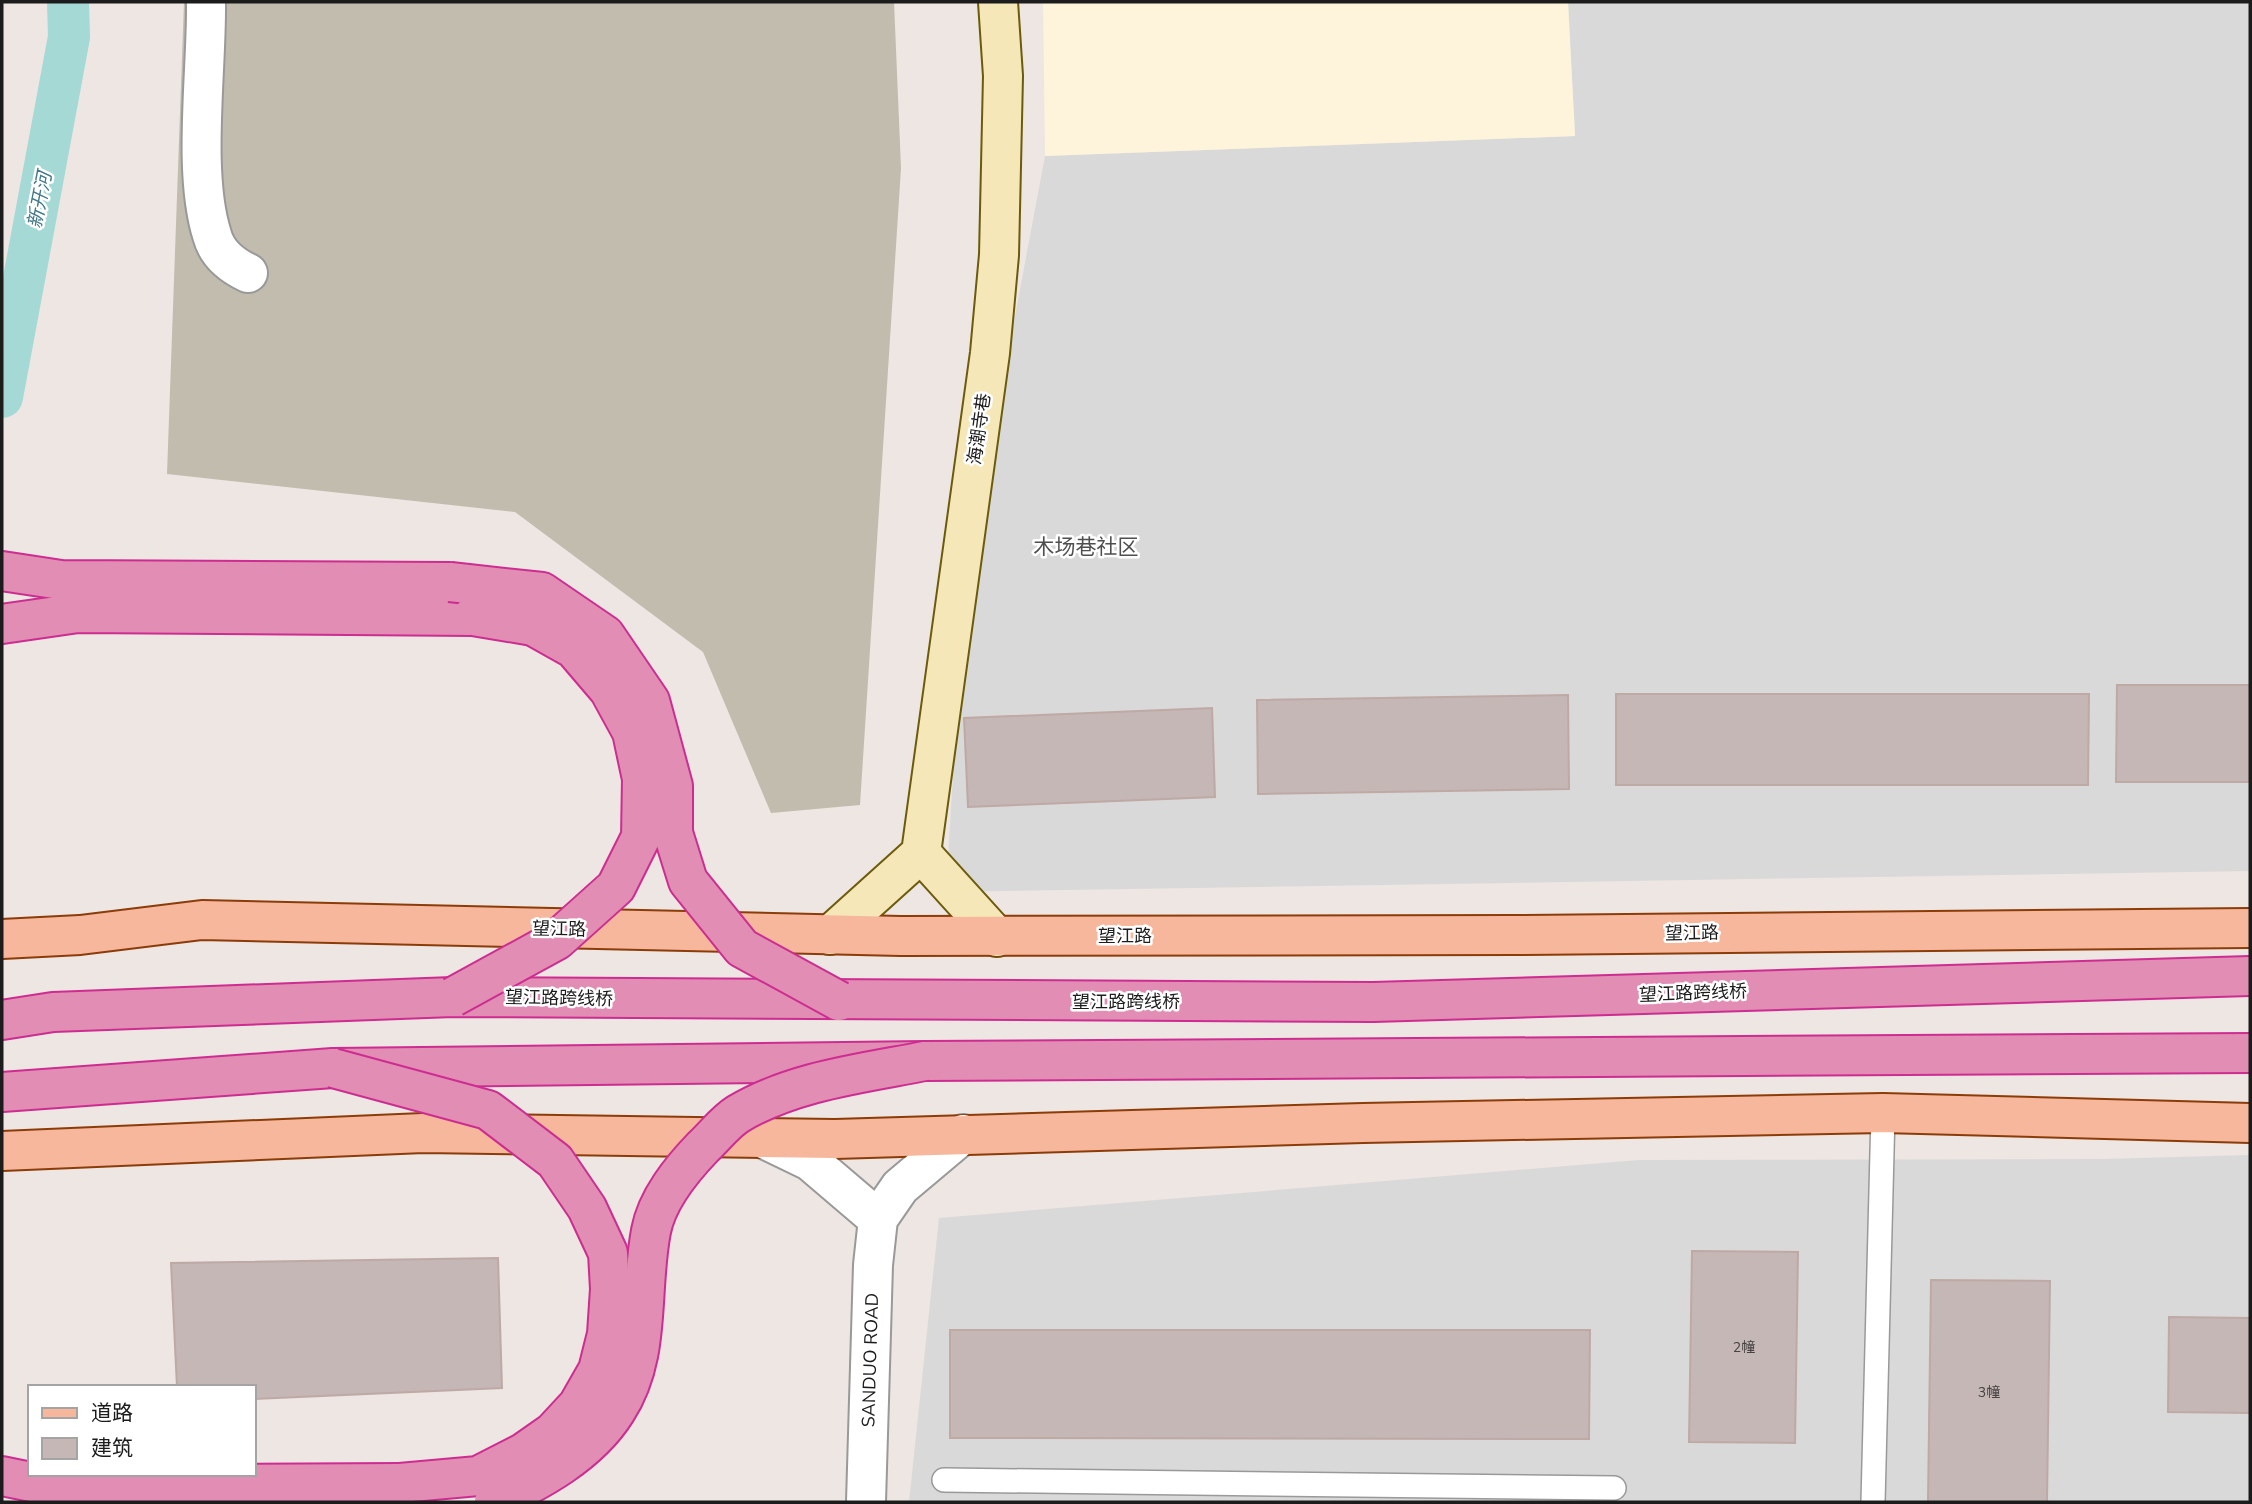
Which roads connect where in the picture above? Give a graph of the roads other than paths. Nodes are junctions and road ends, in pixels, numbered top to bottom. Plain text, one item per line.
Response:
1 (205, 2) edge
2 (998, 2) edge
3 (247, 273) dead end
4 (2, 571) edge
5 (2, 624) edge
6 (921, 853) junction
7 (2250, 928) edge
8 (830, 935) junction
9 (997, 937) junction
10 (2, 939) edge
11 (2250, 976) edge
12 (453, 997) junction
13 (839, 1001) junction
14 (2, 1020) edge
15 (2250, 1053) edge
16 (926, 1061) junction
17 (333, 1068) junction
18 (2, 1092) edge
19 (1883, 1113) junction
20 (2250, 1123) edge
21 (963, 1134) junction
22 (760, 1137) junction
23 (2, 1150) edge
24 (878, 1219) junction
25 (2, 1476) edge
26 (944, 1480) dead end
27 (1614, 1488) dead end
28 (1177, 1492) edge
29 (494, 1502) edge
30 (866, 1502) edge
31 (1873, 1502) edge

1 - 3 street
2 - 6 street, 海潮寺巷
4 - 13 highway, bridge
5 - 12 highway, bridge
6 - 8 street
6 - 9 street
7 - 9 main road, 望江路
8 - 9 main road, 望江路
8 - 10 main road, 望江路
11 - 13 highway, 望江路跨线桥
12 - 13 highway, 望江路跨线桥, bridge
12 - 14 highway, 望江路跨线桥
15 - 16 highway
16 - 17 highway, bridge
16 - 29 highway, bridge
17 - 18 highway
17 - 25 highway, bridge
19 - 20 main road
19 - 21 main road
19 - 31 lane
21 - 22 main road
21 - 24 street, SANDUO ROAD
22 - 23 main road
22 - 24 street
24 - 30 street, SANDUO ROAD
26 - 28 lane
27 - 28 lane

